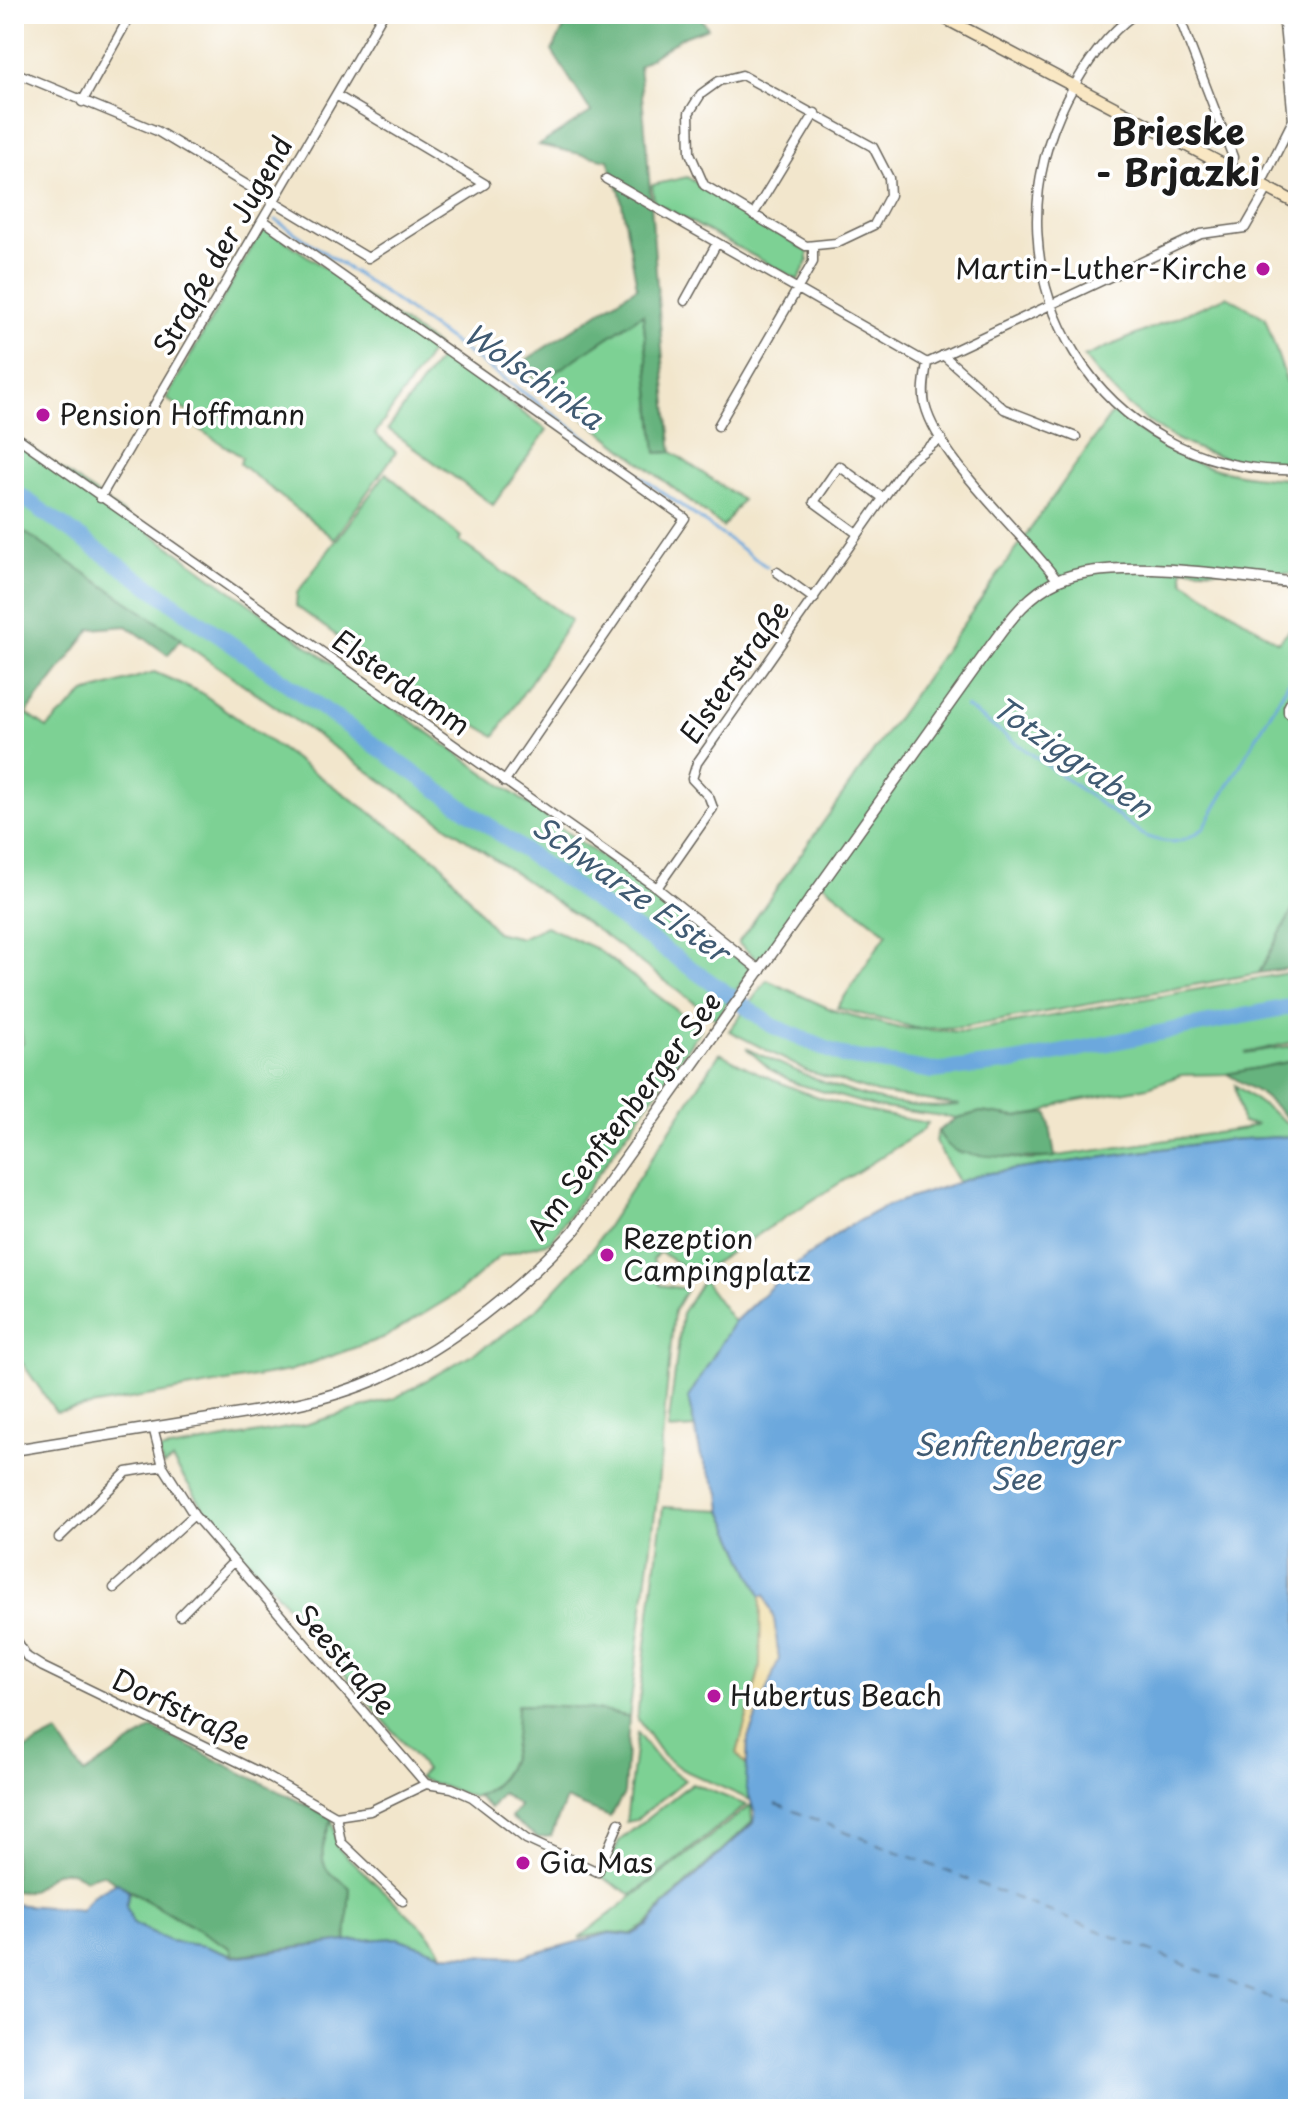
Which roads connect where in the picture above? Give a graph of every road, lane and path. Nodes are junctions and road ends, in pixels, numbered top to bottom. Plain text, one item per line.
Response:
1 (131, 14) edge
2 (383, 14) edge
3 (937, 14) edge
4 (1135, 14) edge
5 (1178, 14) edge
6 (1283, 14) edge
7 (951, 17) edge
8 (14, 72) edge
9 (1074, 87) junction
10 (336, 95) junction
11 (82, 102) junction
12 (1296, 111) edge
13 (815, 113) junction
14 (1232, 169) junction
15 (606, 179) dead end
16 (1264, 186) junction
17 (274, 201) junction
18 (1298, 204) edge
19 (753, 215) junction
20 (263, 220) junction
21 (717, 243) junction
22 (813, 247) junction
23 (799, 289) junction
24 (685, 301) dead end
25 (1050, 304) junction
26 (943, 355) junction
27 (927, 363) junction
28 (718, 426) dead end
29 (14, 435) edge
30 (1076, 437) dead end
31 (941, 438) junction
32 (1298, 470) edge
33 (100, 498) junction
34 (883, 498) junction
35 (858, 534) junction
36 (777, 572) dead end
37 (1058, 581) junction
38 (1298, 583) edge
39 (814, 599) junction
40 (1298, 688) edge
41 (1298, 720) edge
42 (504, 782) junction
43 (657, 888) junction
44 (761, 971) junction
45 (153, 1427) junction
46 (14, 1450) edge
47 (163, 1466) junction
48 (194, 1515) junction
49 (59, 1538) dead end
50 (233, 1562) junction
51 (114, 1588) dead end
52 (180, 1616) dead end
53 (14, 1636) edge
54 (426, 1784) junction
55 (336, 1816) junction
56 (619, 1823) dead end
57 (403, 1901) dead end

1 - 11 street
2 - 10 street, Straße der Jugend
3 - 7 main road
4 - 9 street
5 - 14 street
6 - 12 street
7 - 9 main road
8 - 11 street
9 - 14 main road
9 - 25 street
10 - 17 street, Straße der Jugend
10 - 17 street
11 - 17 street
12 - 16 street
13 - 19 street
13 - 19 street
13 - 22 street
14 - 16 main road
15 - 21 street
16 - 18 main road
16 - 25 street
17 - 20 street, Straße der Jugend
19 - 22 street
20 - 33 street, Straße der Jugend
20 - 42 street
21 - 23 street
21 - 24 street
22 - 23 street
23 - 27 street
23 - 28 street
25 - 26 street
25 - 32 street
26 - 27 street
26 - 30 street
27 - 31 street
29 - 33 street, Elsterdamm
31 - 34 street, Elsterstraße
31 - 37 street
33 - 42 street, Elsterdamm
34 - 35 street, Elsterstraße
34 - 35 street
35 - 39 street, Elsterstraße
36 - 39 street, Elsterstraße
37 - 38 street, Am Senftenberger See
37 - 44 street, Am Senftenberger See
39 - 43 street, Elsterstraße
40 - 41 street
42 - 43 street, Elsterdamm
43 - 44 street, Elsterdamm
44 - 45 street, Am Senftenberger See
45 - 46 street, Am Senftenberger See
45 - 47 street, Seestraße
47 - 48 street, Seestraße
47 - 49 street
48 - 50 street, Seestraße
48 - 51 street
50 - 52 street
50 - 54 street, Seestraße
53 - 55 street, Dorfstraße
54 - 55 street
54 - 56 street
55 - 57 street

